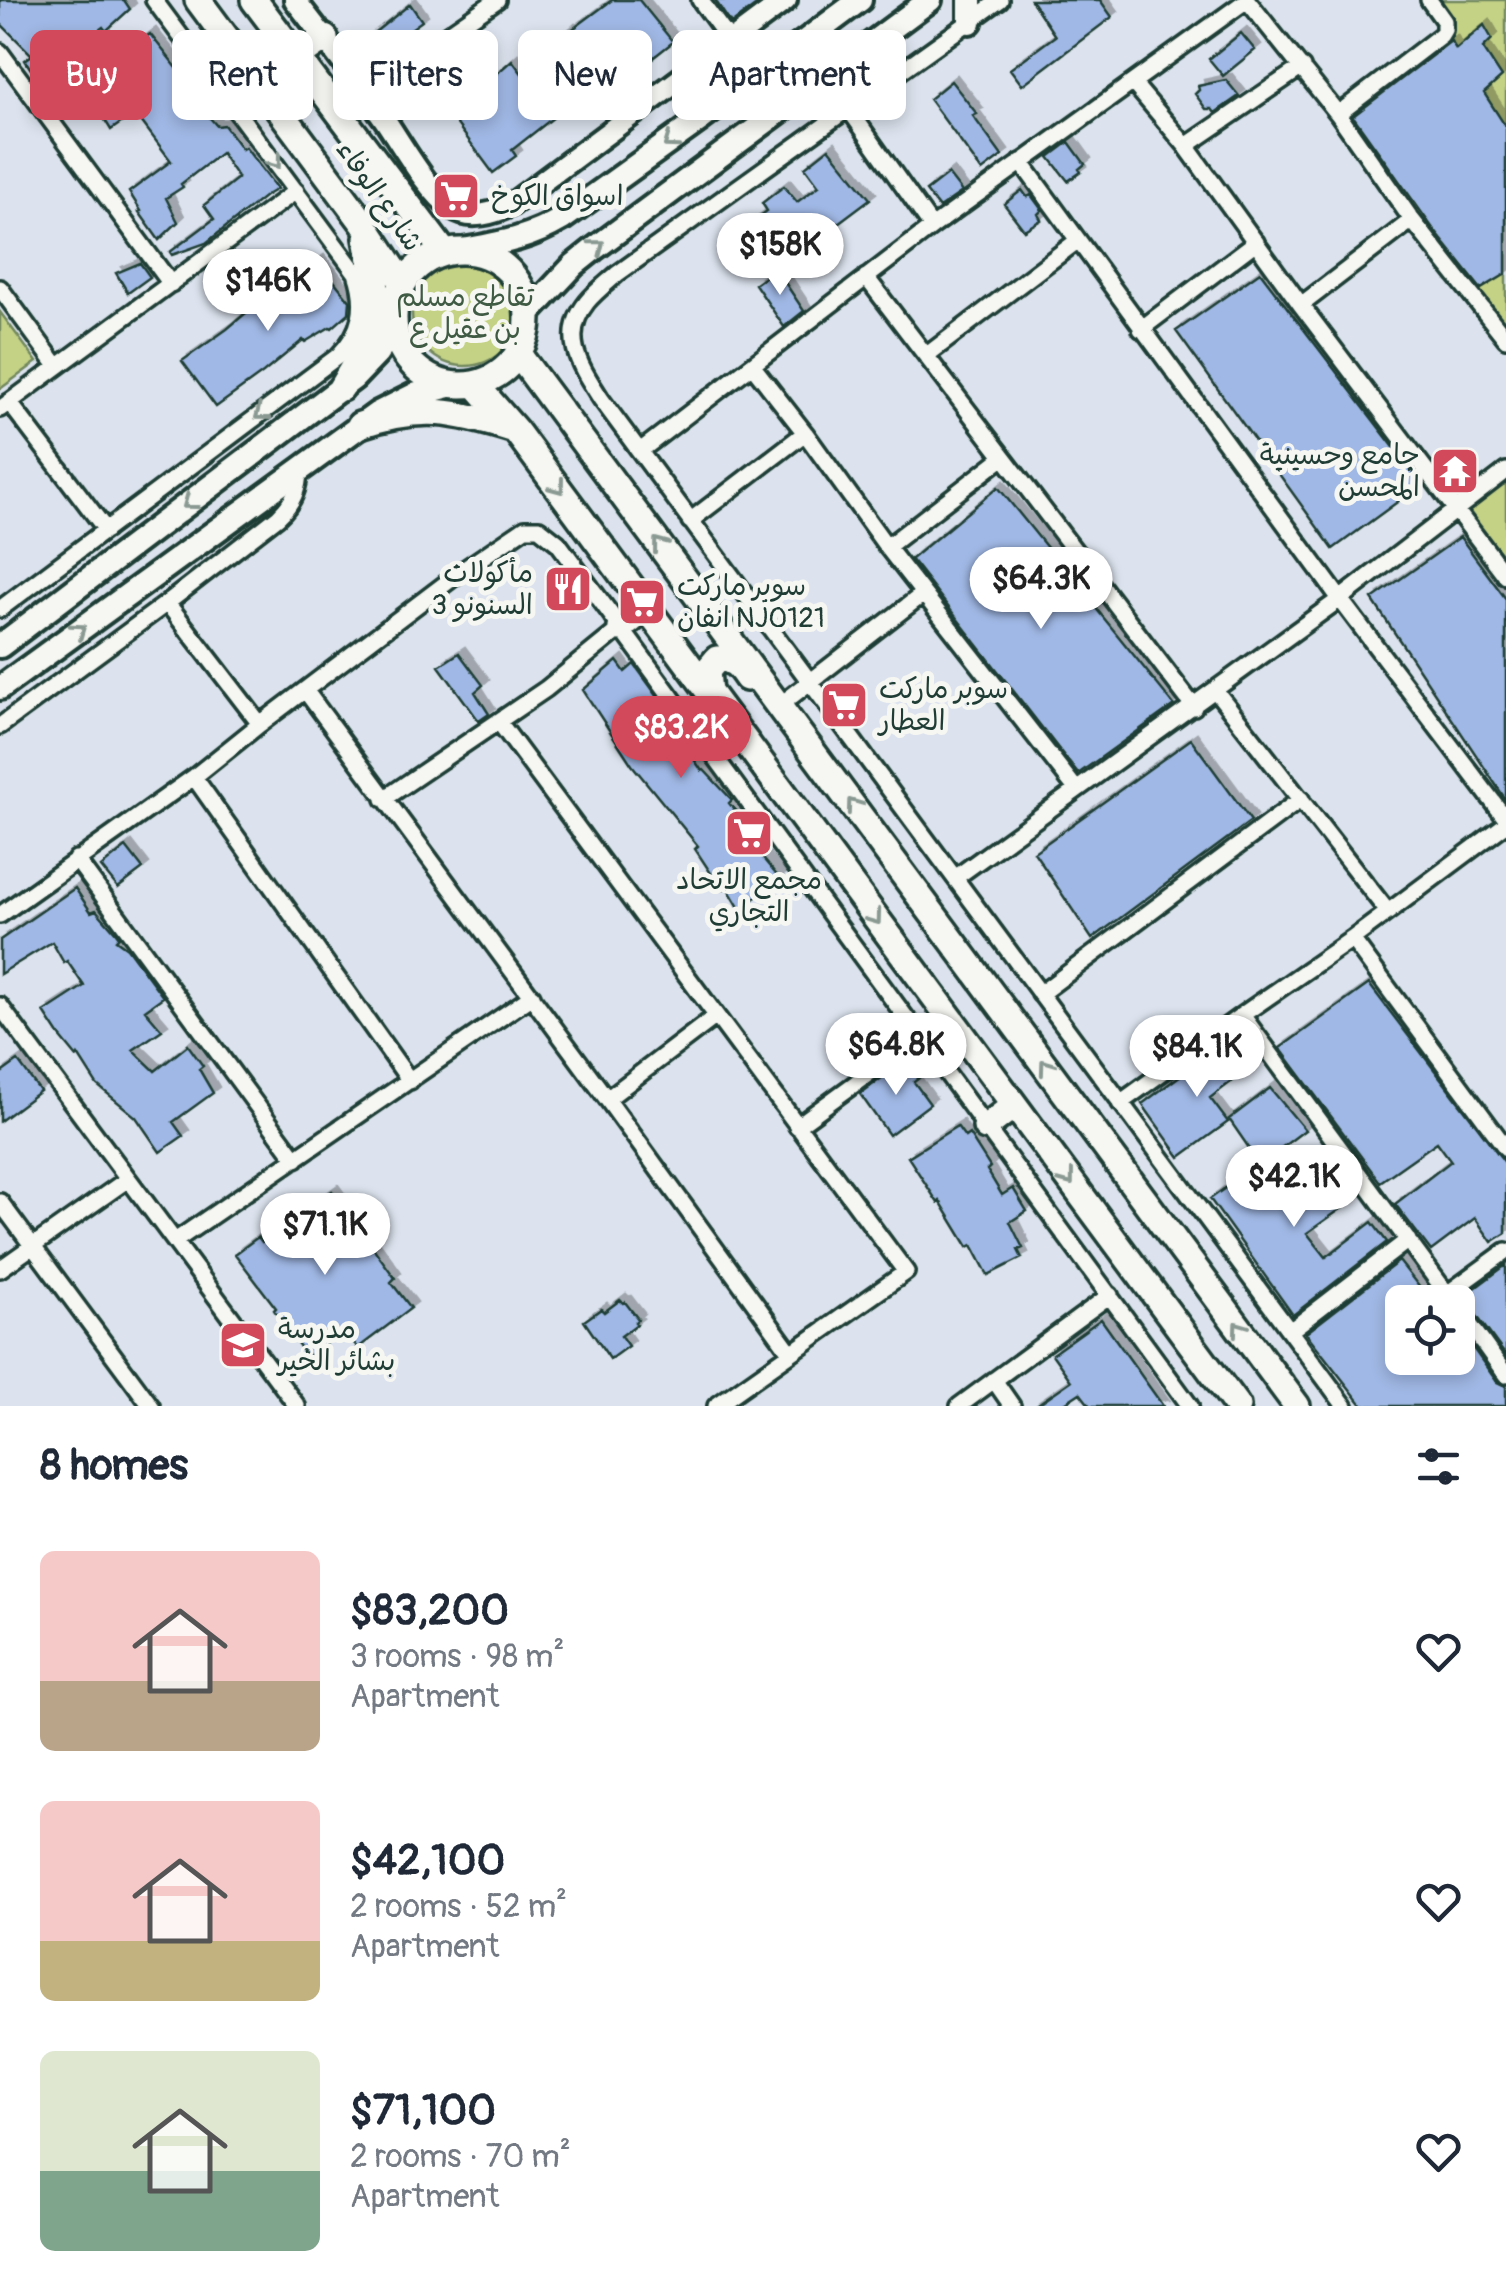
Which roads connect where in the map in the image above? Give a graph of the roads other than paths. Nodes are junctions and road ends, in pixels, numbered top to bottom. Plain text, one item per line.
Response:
1 (154, 0) edge
2 (198, 0) edge
3 (254, 0) edge
4 (296, 0) edge
5 (497, 0) edge
6 (700, 0) edge
7 (786, 0) edge
8 (860, 0) edge
9 (930, 0) edge
10 (1000, 0) edge
11 (1247, 0) edge
12 (1428, 0) edge
13 (970, 11) edge
14 (277, 30) edge
15 (453, 30) edge
16 (721, 30) edge
17 (746, 30) edge
18 (820, 30) edge
19 (325, 38) junction
20 (313, 46) edge
21 (333, 49) edge
22 (0, 52) edge
23 (906, 62) edge
24 (1302, 67) junction
25 (313, 76) edge
26 (1133, 83) junction
27 (672, 85) edge
28 (1338, 114) junction
29 (385, 120) edge
30 (700, 120) edge
31 (725, 120) edge
32 (831, 120) edge
33 (856, 120) edge
34 (748, 134) junction
35 (1186, 146) junction
36 (1022, 162) junction
37 (296, 191) junction
38 (1412, 220) junction
39 (364, 224) junction
40 (932, 227) junction
41 (1078, 242) junction
42 (1256, 242) junction
43 (454, 251) junction
44 (866, 278) junction
45 (403, 282) junction
46 (171, 284) junction
47 (0, 288) edge
48 (1301, 304) junction
49 (528, 314) junction
50 (394, 327) junction
51 (1142, 328) junction
52 (1506, 339) edge
53 (518, 354) junction
54 (927, 355) junction
55 (752, 365) junction
56 (57, 366) junction
57 (464, 384) junction
58 (341, 388) junction
59 (5, 405) edge
60 (360, 425) junction
61 (516, 430) junction
62 (805, 433) junction
63 (640, 452) junction
64 (1002, 458) junction
65 (299, 469) junction
66 (1506, 471) edge
67 (1458, 510) junction
68 (690, 521) junction
69 (106, 530) junction
70 (887, 547) junction
71 (1506, 576) edge
72 (923, 594) junction
73 (1340, 600) junction
74 (167, 603) junction
75 (647, 607) junction
76 (0, 609) edge
77 (621, 628) junction
78 (0, 646) edge
79 (811, 682) junction
80 (0, 688) edge
81 (305, 690) junction
82 (1215, 690) junction
83 (709, 693) junction
84 (779, 706) junction
85 (1194, 706) junction
86 (500, 722) junction
87 (260, 724) junction
88 (0, 726) edge
89 (802, 736) junction
90 (194, 776) junction
91 (1076, 790) junction
92 (384, 799) junction
93 (1301, 799) junction
94 (1506, 821) edge
95 (76, 859) junction
96 (955, 878) junction
97 (1388, 912) junction
98 (0, 915) edge
99 (1352, 939) junction
100 (1040, 994) junction
101 (532, 996) junction
102 (0, 1006) edge
103 (1242, 1014) junction
104 (716, 1016) junction
105 (920, 1036) junction
106 (410, 1081) junction
107 (608, 1099) junction
108 (1120, 1104) junction
109 (1013, 1106) junction
110 (797, 1126) junction
111 (986, 1127) junction
112 (1506, 1148) edge
113 (296, 1160) junction
114 (128, 1179) junction
115 (0, 1202) edge
116 (1408, 1240) junction
117 (175, 1242) junction
118 (34, 1247) junction
119 (1506, 1252) edge
120 (0, 1268) edge
121 (1441, 1285) edge
122 (1471, 1285) edge
123 (1110, 1295) junction
124 (1290, 1332) junction
125 (1475, 1332) edge
126 (791, 1353) junction
127 (1506, 1375) edge
128 (994, 1380) junction
129 (151, 1406) edge
130 (296, 1406) edge
131 (716, 1406) edge
132 (959, 1406) edge
133 (1012, 1406) edge
134 (1190, 1406) edge
135 (1237, 1406) edge
136 (1297, 1406) edge
137 (1345, 1406) edge

1 -> 37 street
2 - 39 main road, شارع الوفاء
3 - 14 main road, شارع الوفاء
4 - 19 street
5 - 15 street
6 - 16 street
7 - 17 street
8 - 18 main road
9 - 34 main road
10 - 13 street
11 - 24 street
11 - 26 street
12 - 28 street
13 - 23 street
19 - 20 main road
19 - 21 street
22 - 46 street
24 - 28 street
24 - 35 street
25 - 43 main road, شارع الوفاء
26 - 35 street
26 - 36 street
27 - 29 street
28 - 38 street
30 -> 43 main road
31 - 34 main road
32 - 63 street
33 - 40 street
49 -> 34 main road
35 - 42 street
36 - 40 street
36 - 41 street
37 - 46 street
37 -> 69 street
38 - 48 street
38 - 52 street
39 - 45 main road, شارع الوفاء
39 - 58 main road
40 - 44 street
41 - 51 street
41 - 54 street
42 - 48 street
42 - 51 street
43 - 45 main road
43 - 49 main road
44 - 54 street
44 - 55 street
45 - 50 main road
46 - 56 street
47 - 56 street
48 - 67 street
49 - 53 main road
50 - 57 main road
50 - 58 main road
51 - 73 street
53 - 57 main road
84 -> 53 main road
54 - 64 street
55 - 62 street
55 - 63 street
56 - 59 street
57 - 60 main road
57 - 61 main road
58 -> 78 main road
59 - 69 street
60 - 61 main road
60 - 65 main road
61 -> 75 main road
62 - 68 street
62 - 70 street
63 - 68 street
64 - 70 street
64 - 85 street
65 - 74 street
80 -> 65 main road
66 - 67 street
67 - 71 street
67 - 73 street
68 - 79 street
69 - 76 street
70 - 72 street
72 - 79 street
72 - 91 street
73 - 82 street
73 - 94 street
74 - 87 street
74 - 88 street
75 - 77 main road
75 - 83 main road
77 - 81 street
77 - 86 street
77 - 105 street
79 - 84 street
79 - 96 street
81 - 87 street
81 - 92 street
82 - 85 street
82 - 93 street
83 - 89 main road
83 -> 109 main road
84 - 89 main road
85 - 91 street
86 - 92 street
86 - 104 street
87 - 90 street
136 -> 89 main road
90 - 95 street
90 - 106 street
91 - 96 street
92 - 101 street
93 - 97 street
93 - 100 street
94 - 97 street
95 - 98 street
95 - 113 street
96 - 100 street
97 - 99 street
99 - 103 street
99 - 112 street
100 - 108 street
101 - 106 street
101 - 107 street
102 - 114 street
103 - 108 street
103 - 116 street
104 - 107 street
104 - 110 street
105 - 110 street
105 - 111 street
106 - 113 street
107 - 126 street
108 - 124 street
109 - 111 main road
109 -> 135 main road
110 - 126 street
111 - 123 street
113 - 117 street
114 - 117 street
114 - 118 street
115 - 118 street
116 - 121 street
116 - 124 street
117 - 130 street
118 - 120 street
118 - 129 street
119 - 122 street
123 - 128 street
123 - 134 street
124 - 137 street
125 - 127 street
126 - 131 street
128 - 132 street
128 - 133 street

